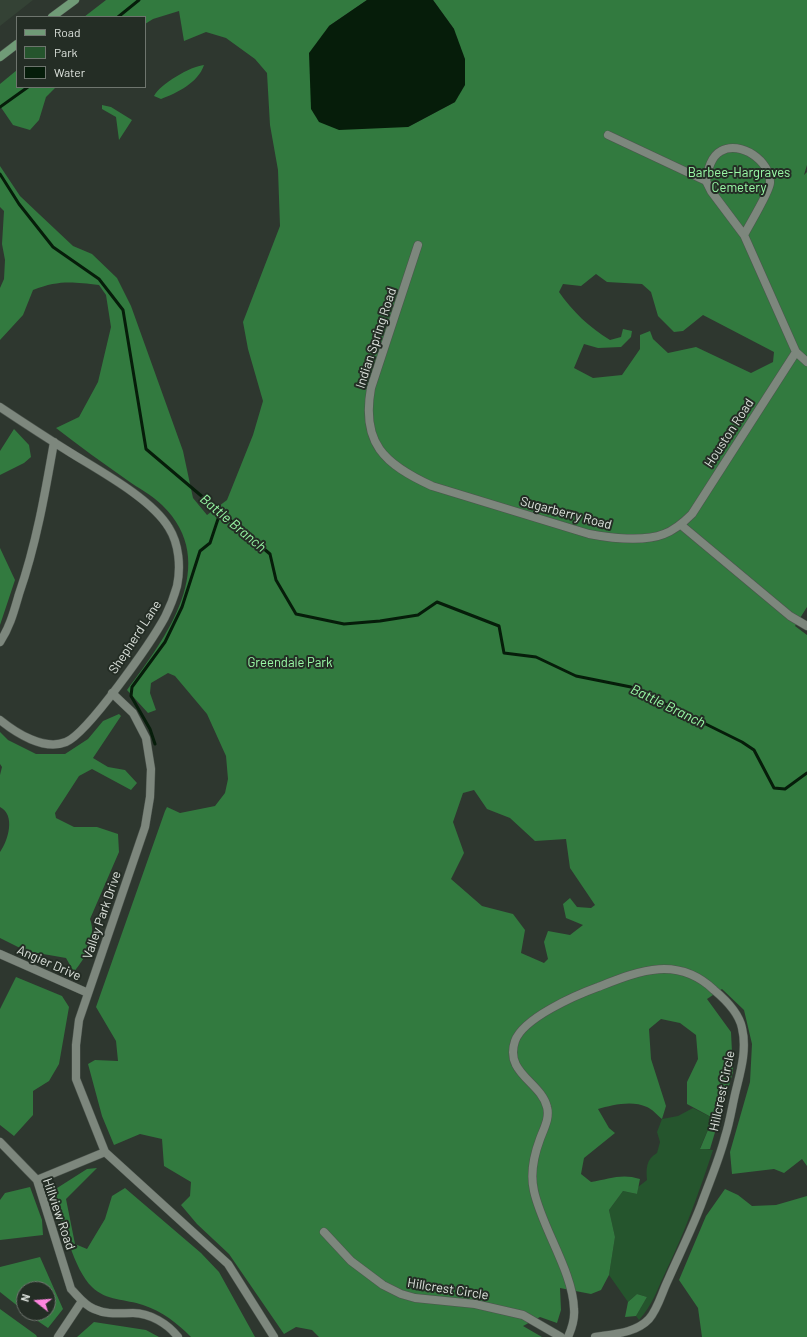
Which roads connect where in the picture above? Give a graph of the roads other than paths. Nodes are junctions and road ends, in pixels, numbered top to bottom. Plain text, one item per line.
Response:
1 (75, 0) edge
2 (53, 16) edge
3 (16, 45) edge
4 (0, 57) edge
5 (608, 135) dead end
6 (706, 181) junction
7 (744, 235) junction
8 (418, 245) dead end
9 (796, 352) junction
10 (807, 362) edge
11 (0, 408) edge
12 (374, 440) joint
13 (54, 442) junction
14 (681, 525) junction
15 (807, 626) edge
16 (0, 642) edge
17 (112, 693) junction
18 (0, 720) edge
19 (0, 954) edge
20 (88, 993) junction
21 (0, 1142) edge
22 (105, 1152) junction
23 (37, 1180) junction
24 (324, 1232) dead end
25 (82, 1302) junction
26 (58, 1337) edge
27 (178, 1337) edge
28 (274, 1337) edge
29 (561, 1337) edge
30 (568, 1337) edge
31 (595, 1337) edge

1 - 2 main road
3 - 4 main road
5 - 6 street
6 - 7 street
6 - 7 street
7 - 9 street
8 - 12 street, Indian Spring Road
9 - 10 street
9 - 14 street, Houston Road
11 - 13 street, Shepherd Lane
12 - 14 street, Sugarberry Road
13 - 16 street
13 - 17 street, Shepherd Lane
14 - 15 street
17 - 18 street, Shepherd Lane
17 - 20 street, Valley Park Drive
19 - 20 street, Angier Drive
20 - 22 street, Valley Park Drive
21 - 23 street, Hillview Road
22 - 23 street
22 - 28 street, Valley Park Drive
23 - 25 street, Hillview Road
24 - 29 street, Hillcrest Circle
25 - 26 street
25 - 27 street
30 - 31 street, Hillcrest Circle

